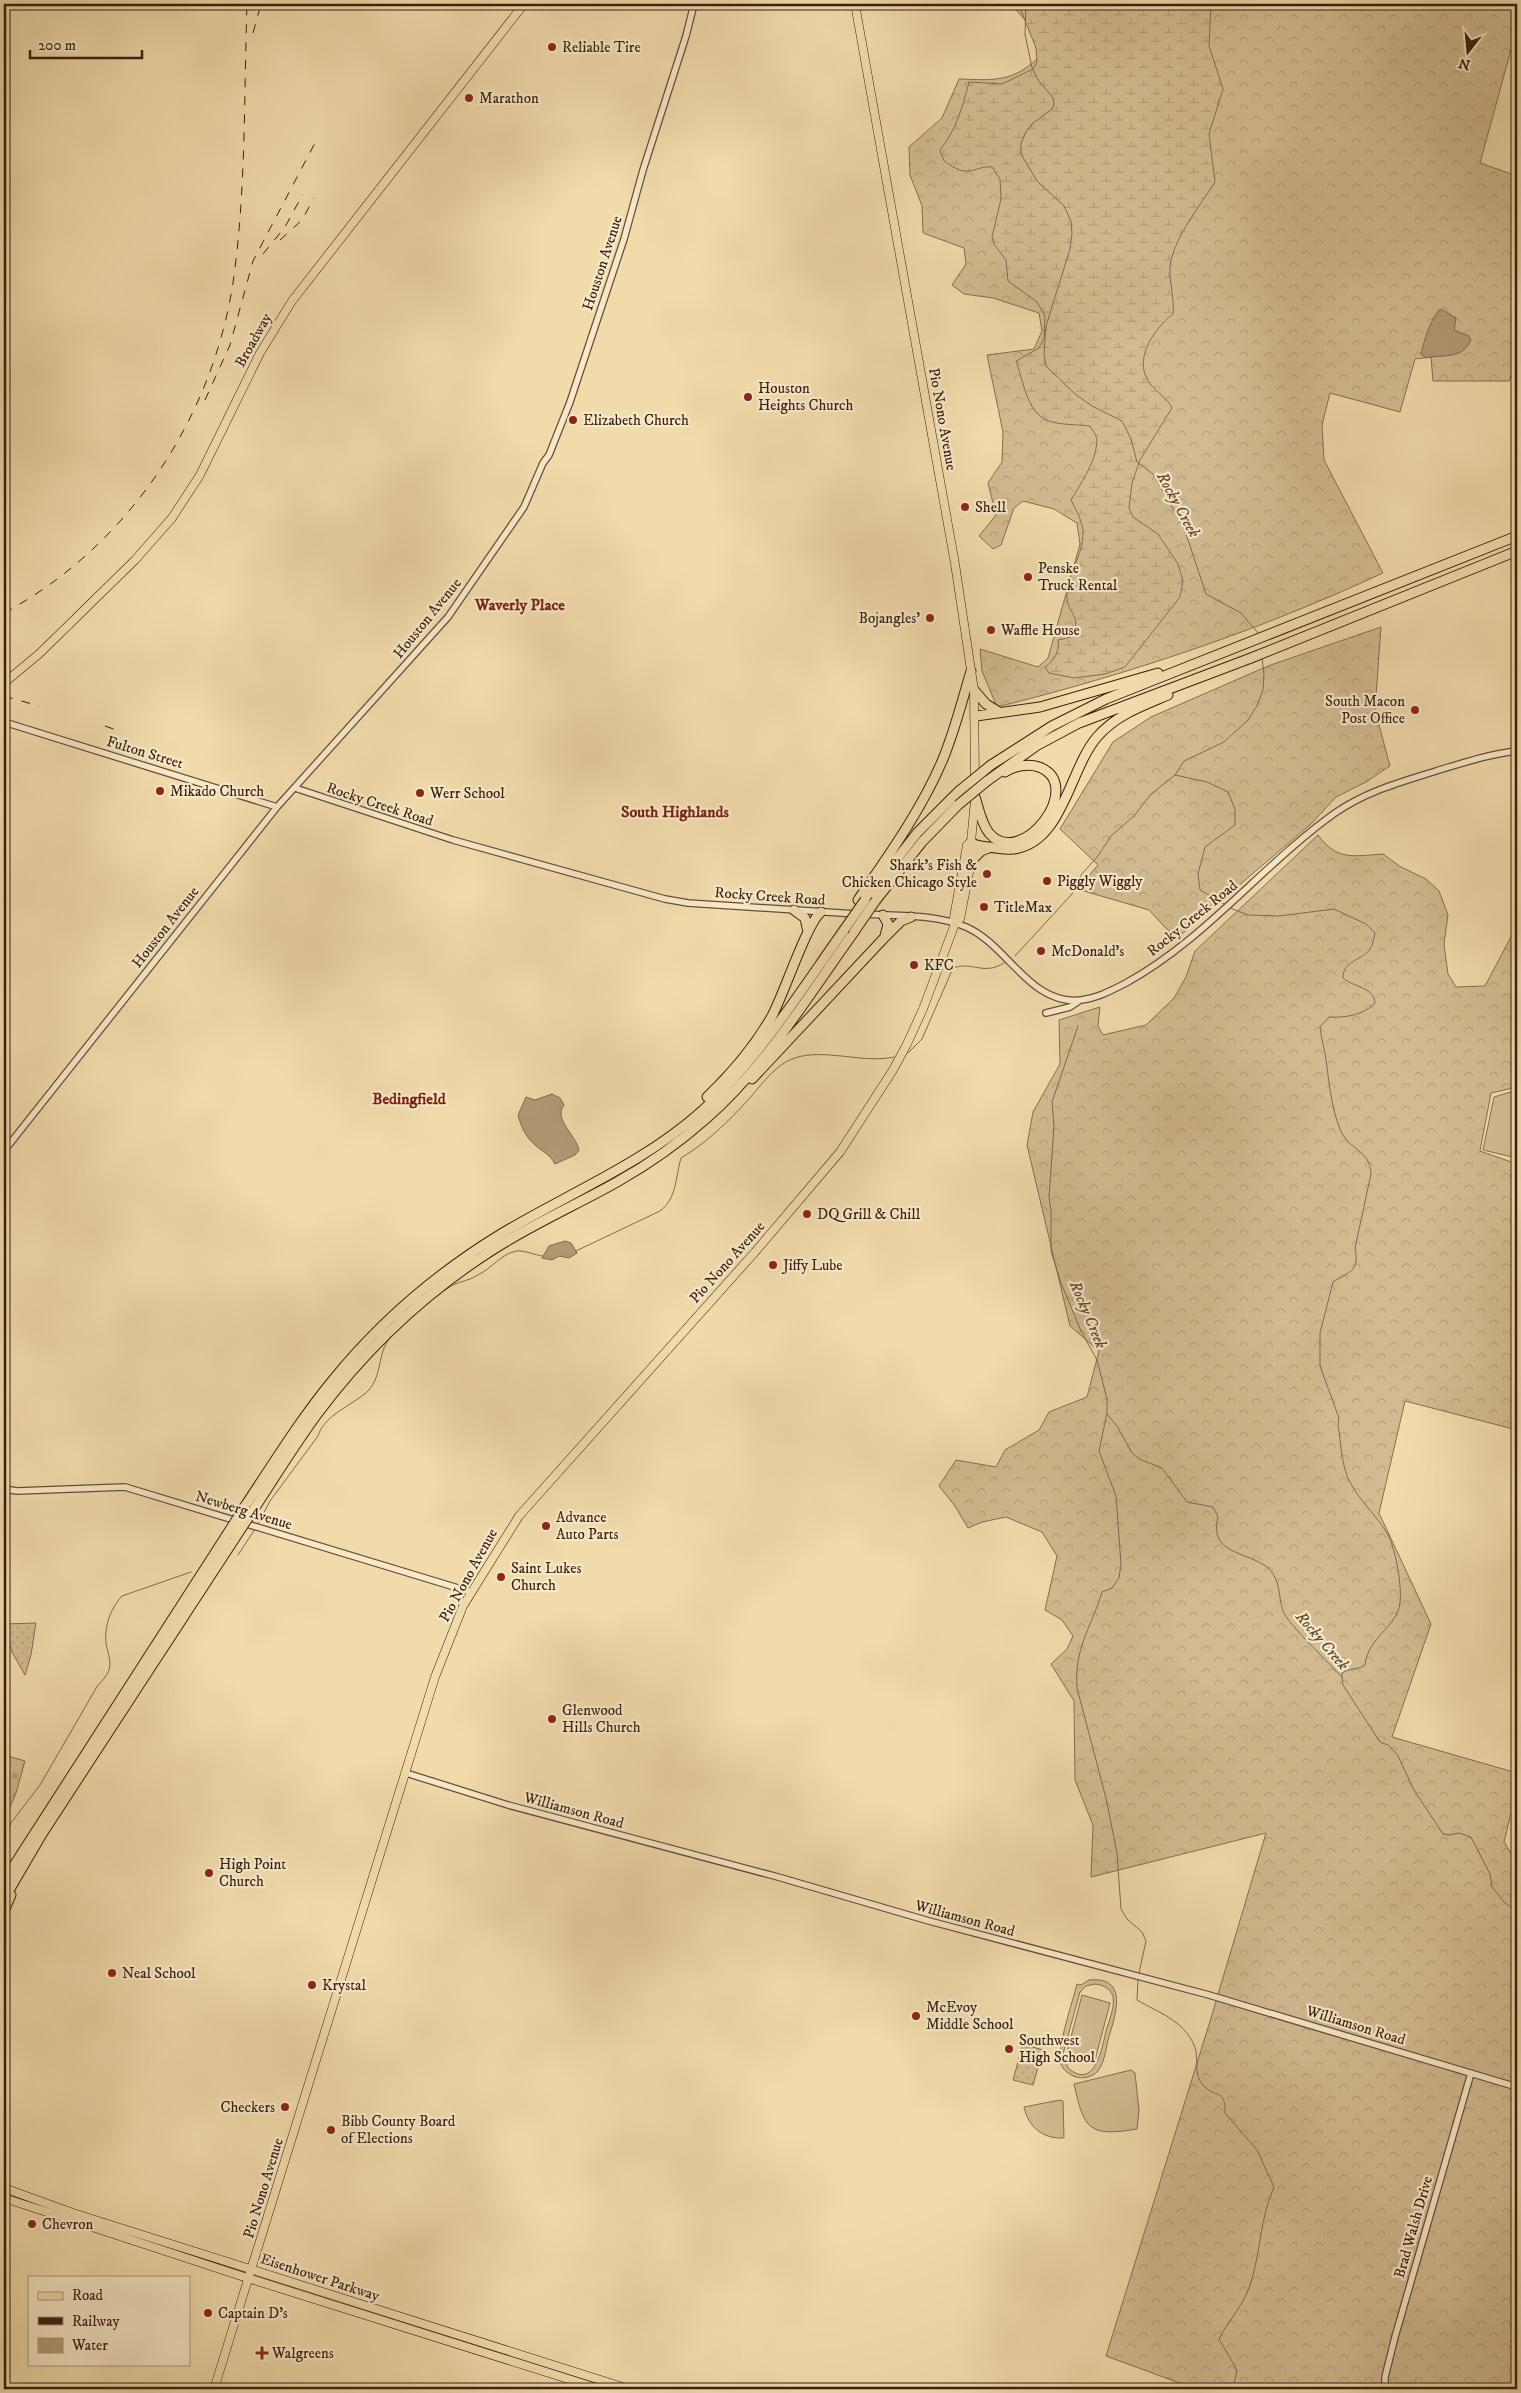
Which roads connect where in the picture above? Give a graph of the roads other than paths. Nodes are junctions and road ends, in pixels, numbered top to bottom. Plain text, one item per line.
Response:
1 (524, 4) edge
2 (694, 4) edge
3 (855, 4) edge
4 (1517, 536) edge
5 (1517, 551) edge
6 (1197, 663) junction
7 (1217, 670) junction
8 (971, 671) junction
9 (4, 683) edge
10 (974, 690) junction
11 (1002, 712) junction
12 (976, 716) junction
13 (4, 722) edge
14 (1517, 751) edge
15 (987, 780) junction
16 (295, 788) junction
17 (975, 797) junction
18 (278, 807) junction
19 (971, 842) junction
20 (991, 847) junction
21 (972, 860) junction
22 (861, 900) junction
23 (794, 910) junction
24 (821, 912) junction
25 (884, 916) junction
26 (911, 917) junction
27 (956, 922) junction
28 (808, 932) junction
29 (885, 937) junction
30 (1079, 1001) junction
31 (1046, 1013) dead end
32 (728, 1098) junction
33 (669, 1137) junction
34 (4, 1151) edge
35 (4, 1489) edge
36 (250, 1508) junction
37 (471, 1592) junction
38 (406, 1773) junction
39 (28, 1857) junction
40 (4, 1881) edge
41 (4, 1899) edge
42 (4, 1911) edge
43 (1470, 2073) junction
44 (1517, 2087) edge
45 (4, 2188) edge
46 (4, 2198) edge
47 (252, 2269) junction
48 (249, 2278) junction
49 (215, 2389) edge
50 (600, 2389) edge
51 (628, 2389) edge
52 (1385, 2389) edge

1 - 9 main road, Broadway
2 - 16 street, Houston Avenue
3 - 8 main road, Pio Nono Avenue
4 - 6 highway
5 - 7 highway
6 - 11 highway
6 - 22 highway, bridge
7 - 15 highway
7 - 20 highway
8 - 10 main road, Pio Nono Avenue
8 - 22 highway
10 - 11 highway
10 - 12 main road, Pio Nono Avenue
11 - 12 highway
12 - 17 main road, Pio Nono Avenue
13 - 18 street, Fulton Street
14 - 30 street, Rocky Creek Road
15 - 17 highway
15 - 32 highway, bridge
16 - 18 street, Houston Avenue
16 - 23 street, Rocky Creek Road
17 - 19 main road, Pio Nono Avenue
18 - 34 street, Houston Avenue
19 - 20 highway
19 - 21 main road, Pio Nono Avenue
19 - 27 main road, Pio Nono Avenue
20 - 21 highway
21 - 27 main road, Pio Nono Avenue
22 - 33 highway, bridge
23 - 24 street, Rocky Creek Road
23 - 28 highway
24 - 25 street, Rocky Creek Road
24 - 28 highway
25 - 26 street, Rocky Creek Road
25 - 29 highway
26 - 27 street, Rocky Creek Road
26 - 29 highway
27 - 30 street, Rocky Creek Road
27 - 37 main road, Pio Nono Avenue
28 - 33 highway
29 - 32 highway
30 - 31 street
32 - 36 highway
33 - 36 highway
35 - 37 street, Newberg Avenue
36 - 39 highway, bridge
36 - 40 highway, bridge
37 - 38 main road, Pio Nono Avenue
38 - 43 street, Williamson Road
38 - 47 main road, Pio Nono Avenue
39 - 41 highway
39 - 42 highway
43 - 44 street, Williamson Road
43 - 52 street, Brad Walsh Drive
45 - 47 main road, Eisenhower Parkway
46 - 48 main road, Eisenhower Parkway
47 - 48 main road, Pio Nono Avenue
47 - 51 main road, Eisenhower Parkway
48 - 49 main road, Pio Nono Avenue
48 - 50 main road, Eisenhower Parkway

